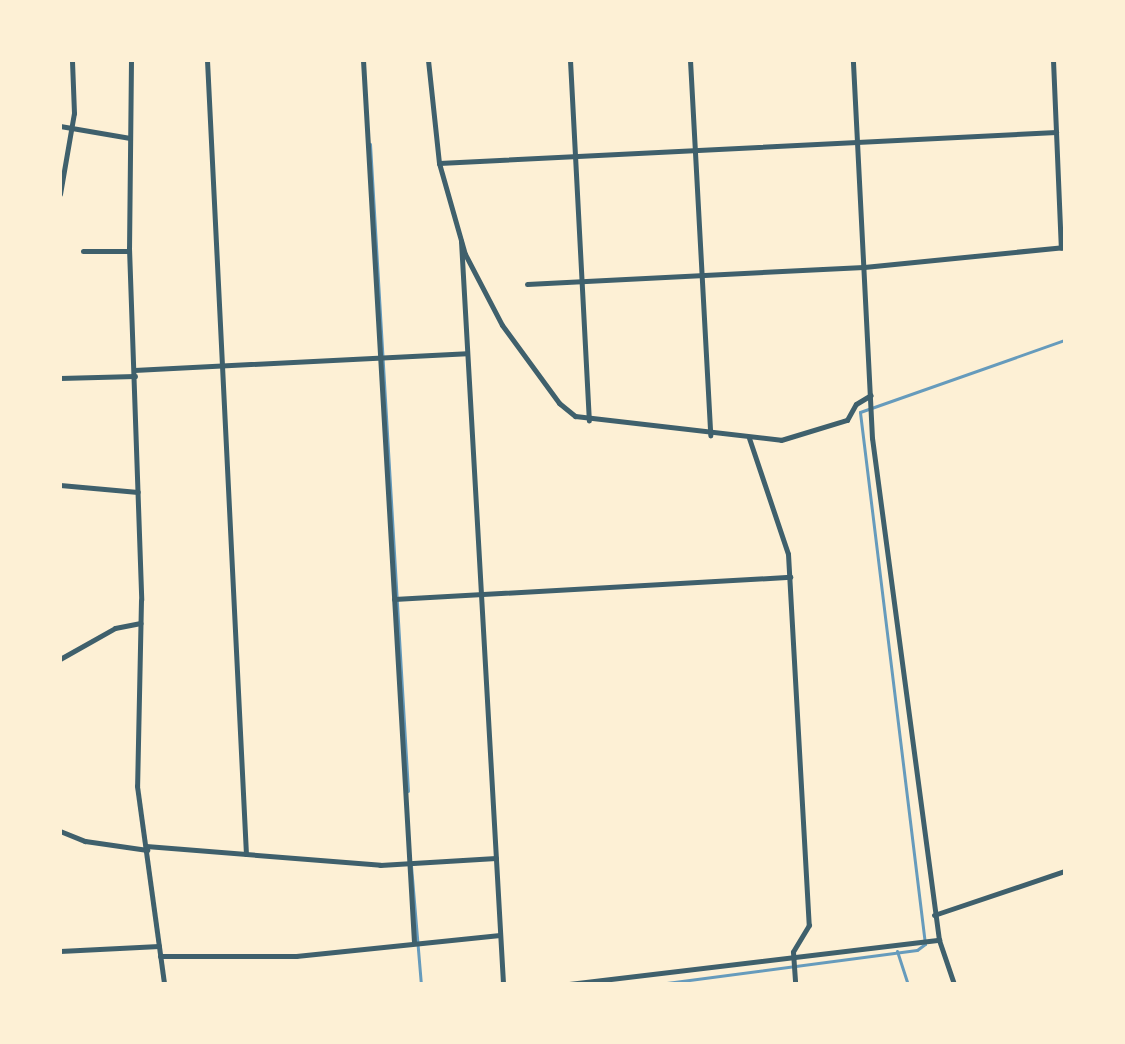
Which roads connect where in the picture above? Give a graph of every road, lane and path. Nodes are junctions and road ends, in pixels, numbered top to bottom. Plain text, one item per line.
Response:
1 (72, 60) edge
2 (131, 60) edge
3 (207, 60) edge
4 (363, 60) edge
5 (428, 60) edge
6 (570, 60) edge
7 (690, 60) edge
8 (853, 60) edge
9 (1053, 60) edge
10 (60, 126) edge
11 (68, 127) junction
12 (1056, 132) junction
13 (130, 138) junction
14 (857, 142) junction
15 (695, 151) junction
16 (576, 157) junction
17 (439, 163) junction
18 (60, 194) edge
19 (461, 241) junction
20 (1063, 248) edge
21 (83, 251) dead end
22 (129, 251) junction
23 (864, 267) junction
24 (702, 275) junction
25 (583, 281) junction
26 (527, 284) dead end
27 (467, 353) junction
28 (381, 358) junction
29 (224, 367) junction
30 (134, 373) junction
31 (60, 378) edge
32 (871, 395) junction
33 (589, 421) junction
34 (710, 435) junction
35 (749, 438) junction
36 (60, 485) edge
37 (138, 492) junction
38 (790, 577) junction
39 (481, 593) junction
40 (394, 599) junction
41 (141, 623) junction
42 (60, 659) edge
43 (60, 831) edge
44 (146, 848) junction
45 (246, 854) junction
46 (496, 858) junction
47 (410, 864) junction
48 (1065, 871) edge
49 (934, 915) junction
50 (500, 935) junction
51 (939, 940) junction
52 (414, 943) junction
53 (159, 946) junction
54 (60, 951) edge
55 (160, 956) junction
56 (793, 958) junction
57 (164, 984) edge
58 (503, 984) edge
59 (569, 984) edge
60 (795, 984) edge
61 (954, 984) edge

1 - 11 street
2 - 13 street
3 - 29 street
4 - 28 street
5 - 17 street
6 - 16 street
7 - 15 street
8 - 14 street
9 - 12 street
10 - 11 street
11 - 13 street
11 - 18 street
12 - 14 street
12 - 20 street
13 - 22 street
14 - 15 street
14 - 23 street
15 - 16 street
15 - 24 street
16 - 17 street
16 - 25 street
17 - 19 street
19 - 27 street
19 - 33 street
20 - 23 street
21 - 22 street
22 - 30 street
23 - 24 street
23 - 32 street
24 - 25 street
24 - 34 street
25 - 26 street
25 - 33 street
27 - 28 street
27 - 39 street
28 - 29 street
28 - 40 street
29 - 30 street
29 - 45 street
30 - 31 street
30 - 37 street
32 - 35 street
32 - 49 street
33 - 34 street
34 - 35 street
35 - 38 street
36 - 37 street
37 - 41 street
38 - 39 street
38 - 56 street
39 - 40 street
39 - 46 street
40 - 47 street
41 - 42 street
41 - 44 street
43 - 44 street
44 - 45 street
44 - 53 street
45 - 47 street
46 - 47 street
46 - 50 street
47 - 52 street
48 - 49 street
49 - 51 street
50 - 52 street
50 - 58 street
51 - 56 street
51 - 61 street
52 - 55 street
53 - 54 street
53 - 55 street
55 - 57 street
56 - 59 street
56 - 60 street

